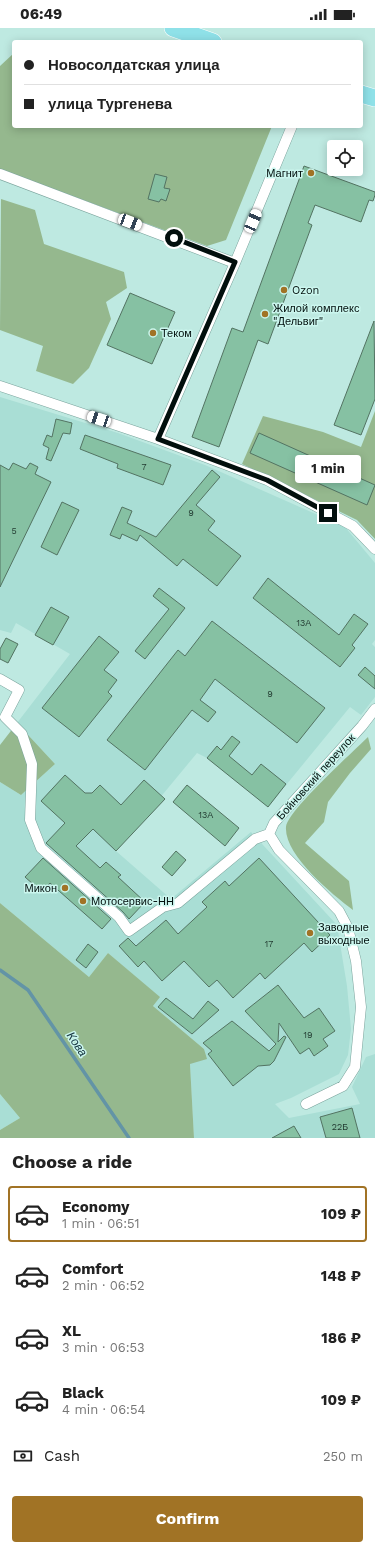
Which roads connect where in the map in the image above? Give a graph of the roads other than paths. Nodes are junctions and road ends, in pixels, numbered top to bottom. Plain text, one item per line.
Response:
1 (173, 28) edge
2 (207, 40) edge
3 (363, 95) edge
4 (375, 98) edge
5 (291, 128) edge
6 (0, 174) edge
7 (235, 262) junction
8 (0, 386) edge
9 (158, 439) junction
10 (375, 549) edge
11 (0, 679) edge
12 (375, 709) edge
13 (269, 834) junction
14 (306, 1104) dead end

1 - 2 main road
3 - 4 main road
5 - 7 street
6 - 7 street
7 - 9 street
8 - 9 street
9 - 10 street
11 - 13 street
12 - 13 street, Бойновский переулок
13 - 14 street

